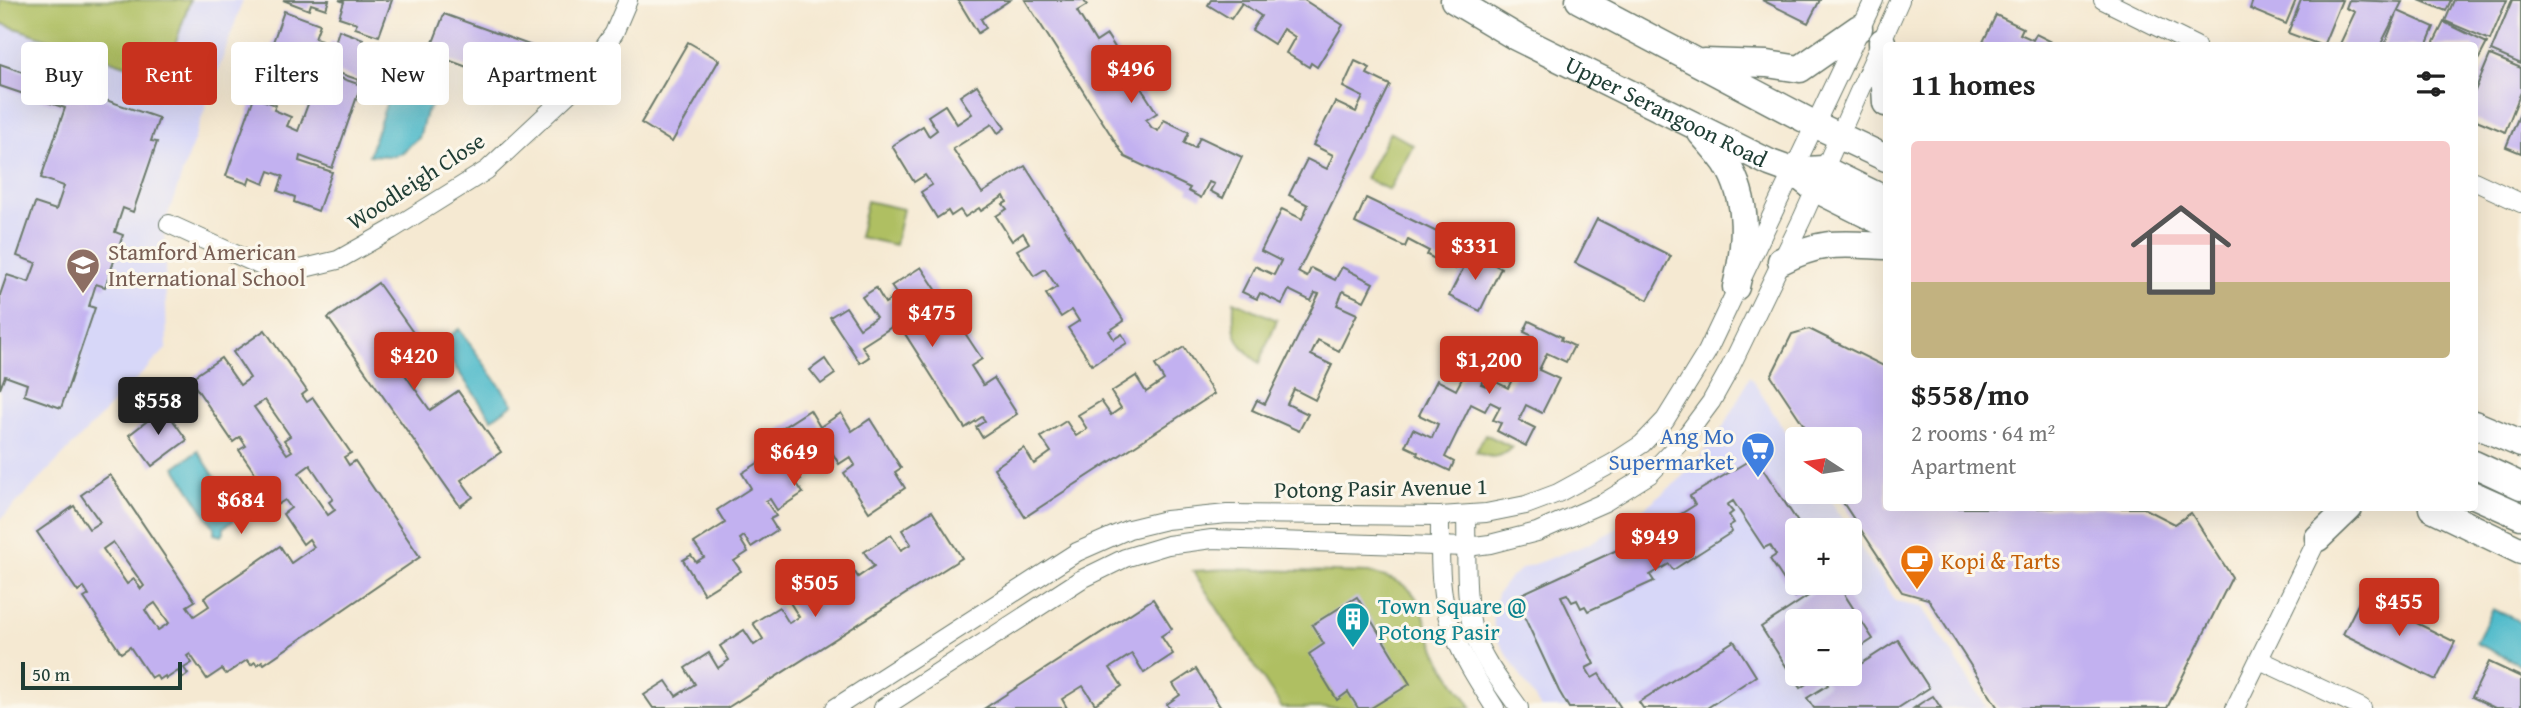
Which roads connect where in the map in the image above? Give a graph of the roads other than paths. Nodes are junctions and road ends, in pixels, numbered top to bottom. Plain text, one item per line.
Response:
1 (628, 0) edge
2 (1454, 0) edge
3 (1579, 0) edge
4 (1874, 0) edge
5 (1900, 0) edge
6 (2103, 0) edge
7 (1870, 35) junction
8 (2188, 42) edge
9 (1699, 62) junction
10 (1883, 90) edge
11 (1814, 124) junction
12 (1696, 127) junction
13 (1839, 136) junction
14 (1883, 157) edge
15 (1792, 171) junction
16 (1819, 178) junction
17 (2478, 183) edge
18 (1883, 199) edge
19 (2521, 203) edge
20 (1883, 222) edge
21 (169, 224) dead end
22 (1883, 246) edge
23 (1781, 261) junction
24 (1736, 287) junction
25 (2478, 426) edge
26 (2521, 444) edge
27 (2478, 466) edge
28 (2521, 486) edge
29 (2478, 497) edge
30 (2322, 511) edge
31 (2345, 511) edge
32 (2438, 511) edge
33 (1466, 515) junction
34 (1440, 516) junction
35 (2521, 516) edge
36 (2318, 538) junction
37 (1440, 546) junction
38 (1467, 547) junction
39 (2521, 551) edge
40 (2260, 660) junction
41 (835, 708) edge
42 (883, 708) edge
43 (1494, 708) edge
44 (1519, 708) edge
45 (2235, 708) edge
46 (2362, 708) edge

1 - 21 street, Woodleigh Close
2 - 12 main road, Upper Serangoon Road
3 - 9 main road
4 - 7 street
5 - 7 street
6 - 8 street
7 - 9 main road
7 - 10 main road
7 - 11 street, Potong Pasir Avenue 1
7 - 13 street
9 - 11 main road
11 - 13 main road
11 - 15 street, Potong Pasir Avenue 1
12 - 15 main road, Upper Serangoon Road
12 - 24 main road
13 - 14 main road
13 - 16 street
15 - 16 main road, Upper Serangoon Road
15 - 24 street, Potong Pasir Avenue 1
16 - 18 main road, Upper Serangoon Road
16 - 20 main road
16 - 23 street
17 - 19 street
22 - 23 main road
23 - 38 street
24 - 33 street, Potong Pasir Avenue 1
25 - 26 main road
27 - 28 main road
29 - 35 main road
30 - 36 main road
31 - 36 main road
32 - 39 main road
33 - 34 street, Potong Pasir Avenue 1
33 - 38 street
34 - 37 street
34 - 41 street, Potong Pasir Avenue 1
36 - 40 street
37 - 38 street
37 - 42 street
37 - 43 street
38 - 44 street
40 - 45 street
40 - 46 street

